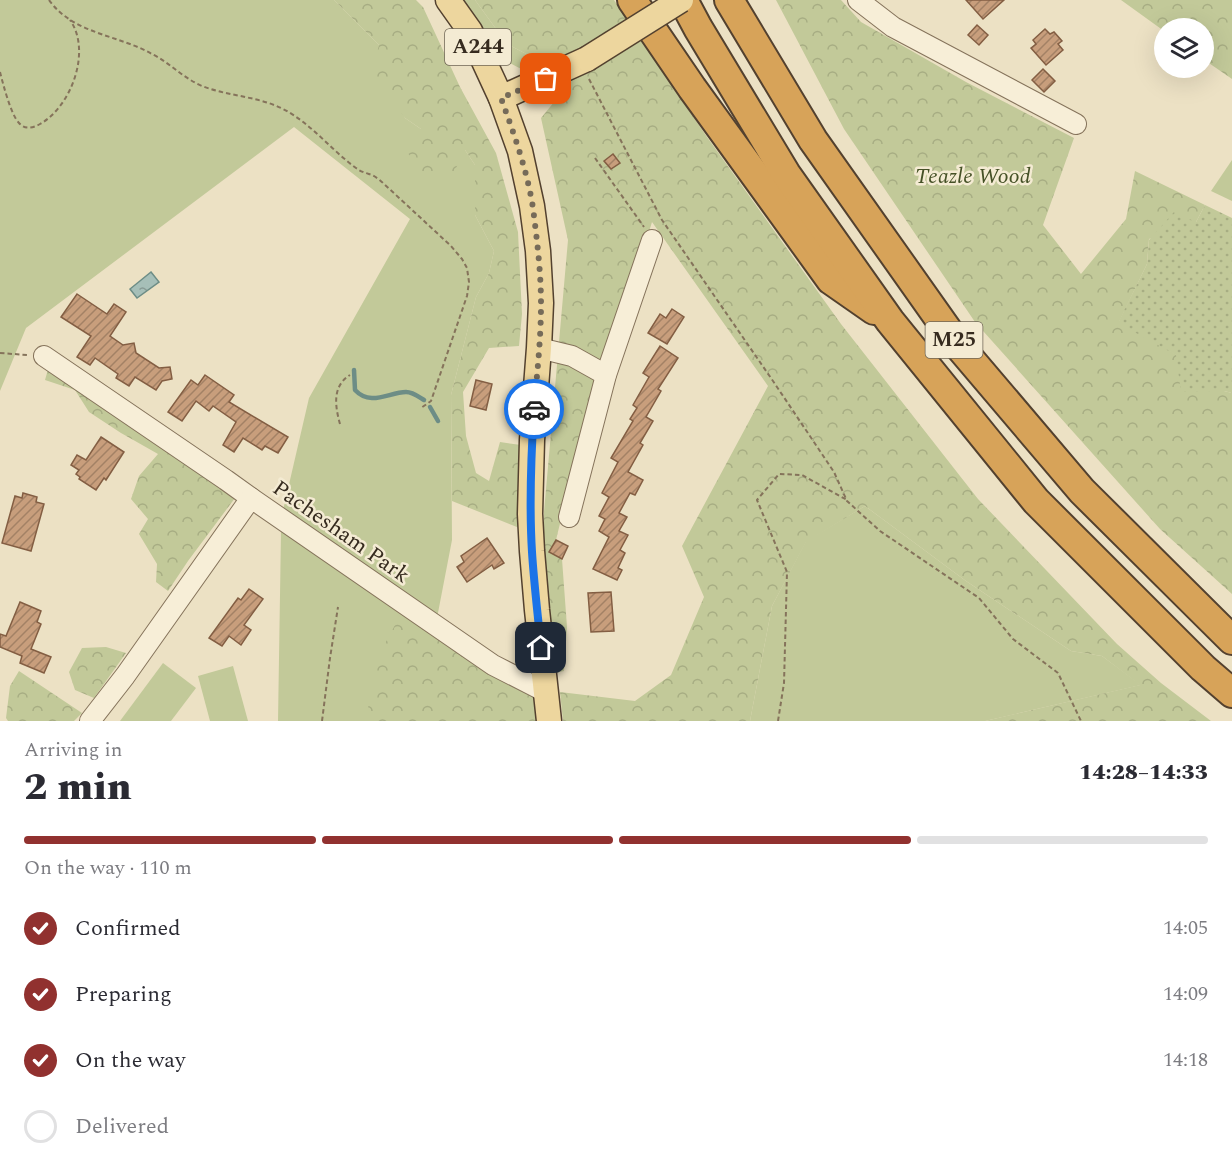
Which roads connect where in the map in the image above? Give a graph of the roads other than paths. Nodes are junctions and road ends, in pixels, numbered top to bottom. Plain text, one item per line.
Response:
1 (448, 0) edge
2 (632, 0) edge
3 (682, 0) edge
4 (729, 0) edge
5 (858, 0) edge
6 (501, 98) junction
7 (1076, 124) dead end
8 (652, 240) road end
9 (890, 321) junction
10 (539, 348) junction
11 (44, 356) road end
12 (606, 375) junction
13 (250, 498) junction
14 (569, 517) dead end
15 (1232, 640) edge
16 (546, 692) junction
17 (1232, 693) edge
18 (90, 721) edge
19 (549, 721) edge

1 - 6 main road, A244
2 - 9 highway, M25
3 - 6 main road, bridge
3 - 9 highway, M25
4 - 15 highway, M25
5 - 7 street
6 - 10 main road, A244
8 - 12 street
9 - 17 highway, M25
10 - 12 street
10 - 16 main road, A244
11 - 13 street
12 - 14 street
13 - 16 street, Pachesham Park
13 - 18 street, Pachesham Park
16 - 19 main road, A244

